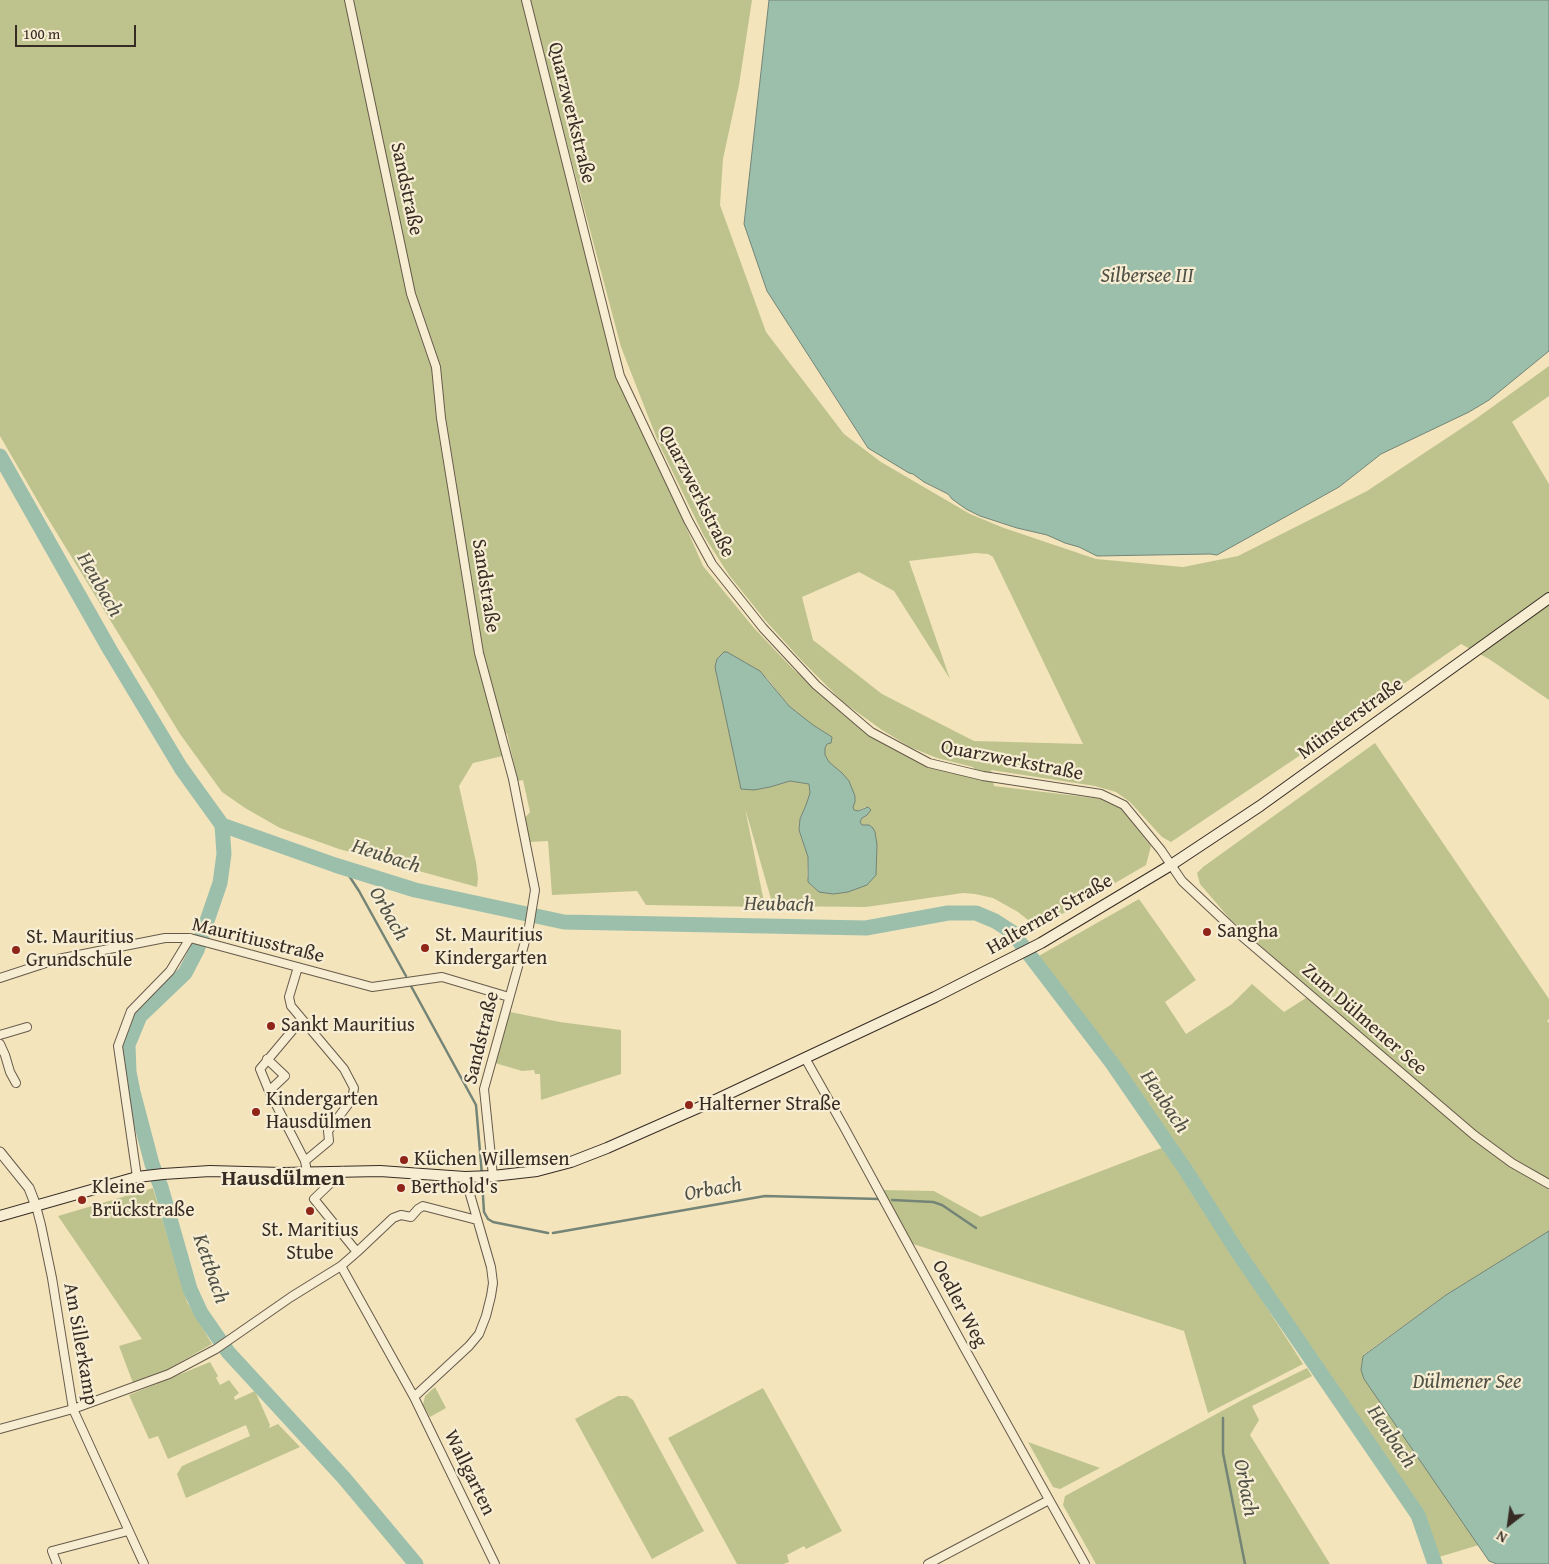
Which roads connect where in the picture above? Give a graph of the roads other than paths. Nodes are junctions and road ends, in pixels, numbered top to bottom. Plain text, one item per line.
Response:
1 (349, 0) edge
2 (526, 0) edge
3 (1549, 598) edge
4 (1170, 865) junction
5 (192, 939) junction
6 (298, 967) junction
7 (0, 978) edge
8 (509, 997) junction
9 (302, 1019) junction
10 (27, 1027) dead end
11 (0, 1036) edge
12 (0, 1044) edge
13 (805, 1058) junction
14 (266, 1059) junction
15 (16, 1083) dead end
16 (269, 1091) junction
17 (0, 1152) edge
18 (305, 1161) junction
19 (343, 1171) junction
20 (307, 1172) junction
21 (465, 1176) junction
22 (490, 1176) junction
23 (141, 1177) junction
24 (1549, 1184) edge
25 (36, 1206) junction
26 (0, 1216) edge
27 (477, 1220) junction
28 (356, 1252) junction
29 (341, 1266) junction
30 (414, 1396) junction
31 (73, 1409) junction
32 (0, 1429) edge
33 (1049, 1500) junction
34 (128, 1531) junction
35 (57, 1564) edge
36 (144, 1564) edge
37 (495, 1564) edge
38 (928, 1564) edge
39 (1085, 1564) edge

1 - 8 street, Sandstraße
2 - 4 street, Quarzwerkstraße
3 - 4 main road, Münsterstraße
4 - 13 main road, Halterner Straße
4 - 24 street, Zum Dülmener See
5 - 6 street, Mauritiusstraße
5 - 7 street, Mauritiusstraße
5 - 23 street
6 - 8 street, Mauritiusstraße
6 - 9 street
8 - 22 street, Sandstraße
9 - 14 street
9 - 18 street
10 - 11 street
12 - 15 street
13 - 22 main road, Halterner Straße
13 - 33 street, Oedler Weg
14 - 16 street
14 - 16 street
16 - 18 street
17 - 25 street
18 - 20 street
19 - 20 main road, Halterner Straße
19 - 21 main road, Halterner Straße
19 - 28 street
20 - 23 main road, Halterner Straße
21 - 22 main road, Halterner Straße
21 - 27 street
23 - 25 main road, Halterner Straße
25 - 26 main road, Halterner Straße
25 - 31 street, Am Sillerkamp
27 - 28 street
27 - 30 street
28 - 29 street
29 - 30 street, Wallgarten
29 - 31 street
30 - 37 street, Wallgarten
31 - 32 street
31 - 34 street, Am Sillerkamp
33 - 38 street
33 - 39 street, Oedler Weg
34 - 35 street
34 - 36 street, Am Sillerkamp

